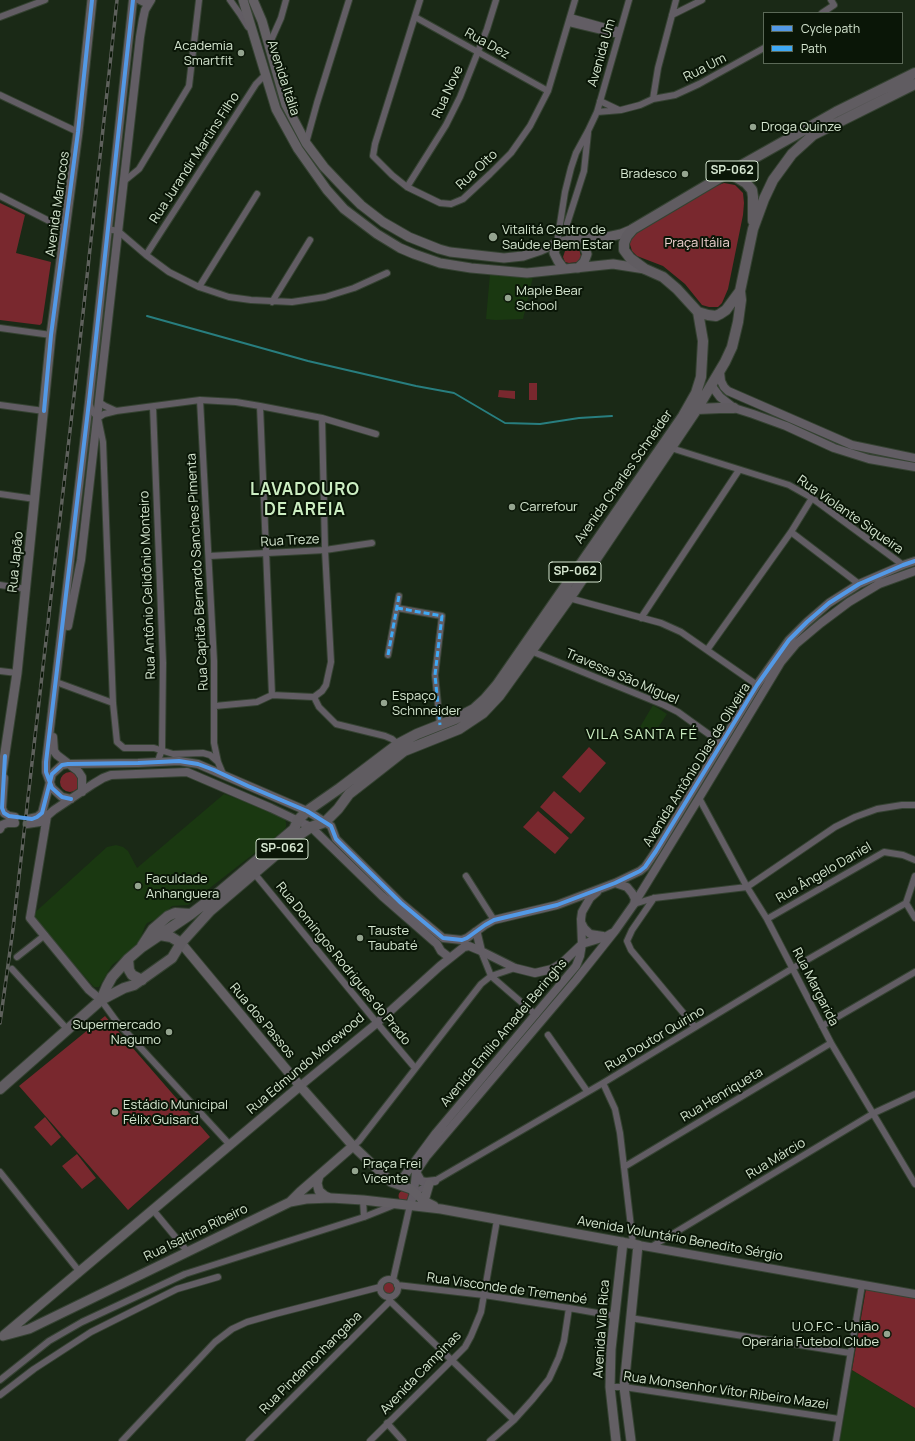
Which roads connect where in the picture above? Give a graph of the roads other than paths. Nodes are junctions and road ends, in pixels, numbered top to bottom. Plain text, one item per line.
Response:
1 (45, 0) edge
2 (92, 0) edge
3 (133, 0) edge
4 (140, 0) edge
5 (151, 0) edge
6 (199, 0) edge
7 (230, 0) edge
8 (243, 0) edge
9 (253, 0) edge
10 (286, 0) edge
11 (350, 0) edge
12 (420, 0) edge
13 (496, 0) edge
14 (575, 0) edge
15 (629, 0) edge
16 (676, 0) edge
17 (689, 0) edge
18 (832, 0) edge
19 (700, 1) edge
20 (824, 12) edge
21 (672, 15) junction
22 (0, 17) edge
23 (415, 17) junction
24 (570, 20) junction
25 (619, 33) junction
26 (268, 46) junction
27 (763, 49) edge
28 (479, 52) junction
29 (915, 73) edge
30 (266, 74) junction
31 (915, 84) edge
32 (548, 91) junction
33 (0, 95) edge
34 (653, 99) junction
35 (600, 101) junction
36 (621, 110) junction
37 (597, 112) junction
38 (588, 131) junction
39 (78, 132) junction
40 (306, 143) junction
41 (726, 174) junction
42 (123, 182) junction
43 (407, 187) junction
44 (257, 194) dead end
45 (0, 196) edge
46 (65, 229) junction
47 (107, 229) junction
48 (633, 229) junction
49 (752, 229) junction
50 (118, 231) junction
51 (576, 238) junction
52 (310, 240) dead end
53 (557, 243) junction
54 (146, 255) junction
55 (578, 268) junction
56 (564, 269) junction
57 (645, 269) junction
58 (387, 273) dead end
59 (199, 287) junction
60 (740, 290) junction
61 (272, 302) junction
62 (698, 312) junction
63 (0, 328) edge
64 (51, 335) junction
65 (703, 341) junction
66 (720, 372) junction
67 (711, 386) junction
68 (200, 400) junction
69 (89, 402) junction
70 (100, 402) junction
71 (758, 402) junction
72 (0, 405) edge
73 (260, 406) junction
74 (153, 407) junction
75 (734, 408) junction
76 (697, 409) junction
77 (44, 411) junction
78 (116, 411) junction
79 (753, 414) junction
80 (98, 418) junction
81 (322, 418) junction
82 (376, 434) dead end
83 (670, 448) junction
84 (915, 458) edge
85 (915, 468) edge
86 (739, 470) junction
87 (0, 494) edge
88 (812, 498) junction
89 (35, 499) junction
90 (791, 532) junction
91 (372, 543) dead end
92 (325, 550) junction
93 (266, 553) junction
94 (209, 556) junction
95 (915, 562) edge
96 (903, 565) junction
97 (915, 571) edge
98 (859, 584) junction
99 (0, 585) edge
100 (26, 589) junction
101 (399, 596) dead end
102 (569, 598) junction
103 (397, 608) junction
104 (641, 618) junction
105 (707, 650) junction
106 (531, 651) junction
107 (388, 655) dead end
108 (0, 671) edge
109 (17, 673) junction
110 (57, 682) junction
111 (757, 686) junction
112 (272, 695) junction
113 (314, 697) junction
114 (113, 703) junction
115 (215, 706) junction
116 (440, 725) junction
117 (214, 743) junction
118 (398, 744) junction
119 (721, 744) junction
120 (162, 749) junction
121 (203, 753) junction
122 (5, 756) junction
123 (158, 761) junction
124 (218, 762) junction
125 (68, 764) junction
126 (223, 774) junction
127 (0, 781) edge
128 (49, 782) junction
129 (216, 784) junction
130 (0, 786) edge
131 (248, 786) junction
132 (82, 792) junction
133 (239, 794) junction
134 (326, 797) junction
135 (700, 798) junction
136 (71, 799) junction
137 (915, 805) edge
138 (338, 809) junction
139 (307, 811) junction
140 (47, 816) junction
141 (298, 820) junction
142 (328, 824) junction
143 (311, 827) junction
144 (0, 829) edge
145 (915, 860) edge
146 (254, 873) junction
147 (466, 876) dead end
148 (915, 876) edge
149 (615, 883) junction
150 (602, 887) junction
151 (747, 887) junction
152 (654, 898) junction
153 (906, 903) junction
154 (634, 904) junction
155 (191, 914) junction
156 (915, 918) edge
157 (581, 919) junction
158 (767, 919) junction
159 (494, 920) junction
160 (615, 931) junction
161 (475, 932) junction
162 (45, 935) junction
163 (160, 935) junction
164 (605, 937) junction
165 (443, 938) junction
166 (181, 943) junction
167 (582, 944) junction
168 (142, 947) junction
169 (481, 951) junction
170 (452, 956) junction
171 (17, 957) dead end
172 (128, 959) junction
173 (515, 968) junction
174 (793, 968) junction
175 (12, 969) dead end
176 (915, 972) edge
177 (491, 976) junction
178 (142, 980) junction
179 (101, 1000) junction
180 (536, 1015) junction
181 (377, 1023) junction
182 (696, 1026) junction
183 (822, 1026) junction
184 (67, 1029) junction
185 (548, 1035) dead end
186 (831, 1042) junction
187 (415, 1068) junction
188 (603, 1083) junction
189 (300, 1086) junction
190 (0, 1089) edge
191 (587, 1091) junction
192 (915, 1094) edge
193 (874, 1113) junction
194 (230, 1145) junction
195 (353, 1146) junction
196 (624, 1167) junction
197 (0, 1172) edge
198 (416, 1172) junction
199 (319, 1176) junction
200 (432, 1182) junction
201 (397, 1183) junction
202 (915, 1184) edge
203 (414, 1192) junction
204 (331, 1198) junction
205 (363, 1200) junction
206 (424, 1201) junction
207 (290, 1202) junction
208 (396, 1204) junction
209 (410, 1205) junction
210 (441, 1209) junction
211 (153, 1210) junction
212 (364, 1217) junction
213 (497, 1220) junction
214 (623, 1242) junction
215 (635, 1244) junction
216 (651, 1247) junction
217 (187, 1251) junction
218 (79, 1271) junction
219 (218, 1277) dead end
220 (395, 1282) junction
221 (862, 1285) junction
222 (380, 1287) junction
223 (915, 1294) edge
224 (484, 1295) junction
225 (389, 1299) junction
226 (42, 1303) junction
227 (569, 1308) junction
228 (614, 1316) junction
229 (630, 1318) junction
230 (43, 1323) junction
231 (1, 1335) edge
232 (850, 1353) junction
233 (452, 1360) junction
234 (0, 1380) edge
235 (610, 1387) junction
236 (624, 1387) junction
237 (0, 1396) edge
238 (839, 1419) junction
239 (514, 1420) junction
240 (387, 1423) junction
241 (122, 1441) edge
242 (249, 1441) edge
243 (370, 1441) edge
244 (403, 1441) edge
245 (490, 1441) edge
246 (616, 1441) edge
247 (631, 1441) edge
248 (836, 1441) edge

1 - 22 street
2 - 39 main road, Avenida Marrocos
3 - 47 street
4 - 5 street
5 - 42 street
6 - 42 street
7 - 30 street
8 - 30 main road, Avenida Itália
9 - 26 main road, Avenida Itália
10 - 26 street
11 - 40 street
12 - 23 street, Rua Oito
13 - 28 street, Rua Nove
14 - 24 street, Rua Oito
15 - 25 street, Avenida Um
16 - 21 street
17 - 19 street
18 - 20 street
19 - 21 street
21 - 34 street
23 - 28 street, Rua Dez
23 - 43 street, Rua Oito
24 - 25 street
24 - 32 street, Rua Oito
25 - 35 street, Avenida Um
26 - 40 main road, Avenida Itália
27 - 34 street, Rua Um
28 - 32 street, Rua Dez
28 - 43 street, Rua Nove
29 - 41 main road, SP-062
30 - 54 street, Rua Jurandir Martins Filho
30 - 56 main road, Avenida Itália
31 - 49 main road, Avenida Charles Schneider / SP-062
32 - 43 street, Rua Oito
33 - 39 street
34 - 36 street, Rua Um
35 - 36 street
35 - 37 street, Avenida Um
36 - 37 street, Rua Um
37 - 38 street, Avenida Um
38 - 51 street
38 - 53 street, Avenida Um
39 - 46 main road, Avenida Marrocos
40 - 53 main road, Avenida Itália
41 - 48 main road, SP-062
41 - 49 main road, SP-062
42 - 50 street
44 - 59 street
45 - 46 street
46 - 64 main road, Avenida Marrocos
47 - 50 street
47 - 69 street
48 - 51 main road
48 - 57 main road
49 - 60 main road, Avenida Charles Schneider / SP-062
50 - 54 street
50 - 70 street
51 - 53 main road
51 - 55 main road
52 - 61 street
53 - 56 main road
54 - 59 street
55 - 56 main road, Avenida Itália
55 - 57 main road, Avenida Itália
57 - 62 main road
58 - 61 street
59 - 61 street
60 - 62 main road, SP-062
60 - 66 main road, Avenida Charles Schneider / SP-062
62 - 65 main road, Avenida Charles Schneider / SP-062
63 - 64 street
64 - 77 main road, Avenida Marrocos
65 - 67 main road
65 - 116 main road, Avenida Charles Schneider / SP-062
66 - 67 main road, Avenida Charles Schneider / SP-062
66 - 71 street
67 - 75 street
67 - 76 main road, Avenida Charles Schneider / SP-062
68 - 73 street
68 - 74 street
68 - 94 street, Rua Capitão Bernardo Sanches Pimenta
69 - 80 street
69 - 110 street
70 - 78 street
70 - 80 street
71 - 79 street
71 - 84 street
72 - 77 street
73 - 81 street
73 - 93 street
74 - 78 street
74 - 120 street, Rua Antônio Celidônio Monteiro
75 - 76 main road
75 - 79 street
76 - 83 main road, Avenida Charles Schneider / SP-062
77 - 89 main road, Rua Japão
78 - 80 street
79 - 85 street
80 - 110 street
80 - 114 street
81 - 82 street
81 - 92 street
83 - 86 street, Rua Violante Siqueira
83 - 102 main road, Avenida Charles Schneider / SP-062
86 - 88 street, Rua Violante Siqueira
86 - 104 street
87 - 89 street
88 - 90 street
88 - 96 street, Rua Violante Siqueira
89 - 100 main road, Rua Japão
90 - 98 street
90 - 105 street
91 - 92 street, Rua Treze
92 - 93 street, Rua Treze
92 - 113 street
93 - 94 street, Rua Treze
93 - 112 street
94 - 115 street, Rua Capitão Bernardo Sanches Pimenta
95 - 96 street, Avenida Antônio Dias de Oliveira
96 - 98 street, Avenida Antônio Dias de Oliveira
97 - 135 street
98 - 111 street, Avenida Antônio Dias de Oliveira
99 - 100 street
100 - 109 main road, Rua Japão
101 - 103 street
102 - 104 street
102 - 106 main road, Avenida Charles Schneider / SP-062
103 - 107 street
103 - 116 street
104 - 105 street
105 - 111 street
106 - 119 street, Travessa São Miguel
106 - 138 main road, Avenida Charles Schneider / SP-062
108 - 109 street
109 - 122 main road, Rua Japão
110 - 114 street
110 - 125 street
110 - 128 street
111 - 119 street, Avenida Antônio Dias de Oliveira
112 - 113 street
112 - 115 street
113 - 118 street
114 - 120 street
115 - 117 street, Rua Capitão Bernardo Sanches Pimenta
116 - 118 main road, Avenida Charles Schneider / SP-062
117 - 121 street
117 - 124 street, Rua Capitão Bernardo Sanches Pimenta
118 - 134 main road, Avenida Charles Schneider / SP-062
119 - 149 street, Avenida Antônio Dias de Oliveira
120 - 121 street
120 - 123 street, Rua Antônio Celidônio Monteiro
121 - 124 street
122 - 127 main road, Rua Japão
122 - 144 street
123 - 125 street
123 - 126 street
124 - 126 street, Rua Capitão Bernardo Sanches Pimenta
125 - 128 street
125 - 132 street
126 - 129 street
126 - 131 street
127 - 130 main road, Rua Japão
128 - 136 street
128 - 140 street
129 - 132 street
129 - 133 street
131 - 133 street
131 - 139 street
132 - 136 street
133 - 141 street
134 - 138 main road
134 - 139 main road, Avenida Charles Schneider / SP-062
135 - 151 street, Rua Margarida
135 - 154 street
136 - 140 street
137 - 151 street
138 - 142 main road, Avenida Charles Schneider / SP-062
139 - 141 main road, Avenida Charles Schneider / SP-062
139 - 142 street
140 - 162 street
141 - 143 street
141 - 155 main road, Avenida Charles Schneider / SP-062
142 - 143 main road, Avenida Charles Schneider / SP-062
142 - 165 street
143 - 146 main road, Avenida Charles Schneider / SP-062
143 - 170 street
145 - 158 street, Rua Ângelo Daniel
146 - 166 main road, Avenida Charles Schneider / SP-062
146 - 181 street, Rua Domingos Rodrigues do Prado
147 - 159 street
148 - 153 street
149 - 150 street, Avenida Antônio Dias de Oliveira
149 - 154 street
150 - 157 street, Avenida Emílio Amadei Beringhs
150 - 159 street, Avenida Antônio Dias de Oliveira
151 - 152 street
151 - 158 street, Rua Margarida
152 - 154 street
152 - 182 street
153 - 156 street
153 - 174 street, Rua Doutor Quirino
154 - 160 street
155 - 163 main road, Avenida Charles Schneider / SP-062
155 - 168 main road, SP-062
157 - 164 street
157 - 167 street, Avenida Emílio Amadei Beringhs
158 - 174 street, Rua Margarida
159 - 161 street, Avenida Antônio Dias de Oliveira
160 - 164 street
160 - 198 street
161 - 165 street, Avenida Antônio Dias de Oliveira
161 - 169 street
162 - 171 street
162 - 179 street
163 - 166 main road
163 - 168 main road, Avenida Charles Schneider / SP-062
164 - 167 street
165 - 170 street
166 - 178 main road, Avenida Charles Schneider / SP-062
166 - 189 main road, Rua dos Passos
167 - 173 street
167 - 180 street, Avenida Emílio Amadei Beringhs
168 - 172 main road, Avenida Charles Schneider / SP-062
169 - 170 street, Rua Edmundo Morewood
169 - 173 street
169 - 177 street
170 - 181 street, Rua Edmundo Morewood
172 - 178 main road
172 - 179 main road, Avenida Charles Schneider / SP-062
173 - 177 street
174 - 182 street, Rua Doutor Quirino
174 - 183 street, Rua Margarida
175 - 184 street
176 - 183 street
177 - 180 street
177 - 187 street
178 - 179 main road, Avenida Charles Schneider / SP-062
179 - 184 main road, Avenida Charles Schneider / SP-062
179 - 194 street
180 - 201 street, Avenida Emílio Amadei Beringhs
181 - 187 street, Rua Domingos Rodrigues do Prado
181 - 189 street, Rua Edmundo Morewood
182 - 188 street, Rua Doutor Quirino
183 - 186 street, Rua Margarida
184 - 190 main road, Avenida Charles Schneider / SP-062
185 - 191 street
186 - 193 street, Rua Margarida
186 - 196 street, Rua Henriqueta
187 - 195 street
188 - 191 street, Rua Doutor Quirino
188 - 196 street
189 - 194 main road, Rua Edmundo Morewood
189 - 195 main road, Rua dos Passos
191 - 200 street, Rua Doutor Quirino
192 - 193 street, Rua Márcio
193 - 202 street, Rua Margarida
193 - 216 street, Rua Márcio
194 - 211 main road, Rua Edmundo Morewood
195 - 199 main road
195 - 201 main road, Rua dos Passos
196 - 215 street
197 - 218 street
198 - 200 street
198 - 203 street, Rua Pindamonhangaba
199 - 204 main road
199 - 207 main road
200 - 203 street, Rua Doutor Quirino
200 - 206 main road
201 - 203 main road, Rua dos Passos
203 - 206 main road, Avenida Voluntário Benedito Sérgio
203 - 209 street, Rua Pindamonhangaba
204 - 205 main road, Rua Isaltina Ribeiro
204 - 207 main road, Rua Isaltina Ribeiro
205 - 208 main road, Rua Isaltina Ribeiro
205 - 212 street
206 - 210 main road, Avenida Voluntário Benedito Sérgio
207 - 217 main road, Rua Isaltina Ribeiro
208 - 209 main road, Rua Isaltina Ribeiro
208 - 212 street
209 - 210 main road, Avenida Voluntário Benedito Sérgio
209 - 220 street, Rua Pindamonhangaba
210 - 213 main road, Avenida Voluntário Benedito Sérgio
211 - 217 street
211 - 218 main road, Rua Edmundo Morewood
212 - 234 street
213 - 214 main road, Avenida Voluntário Benedito Sérgio
213 - 224 street, Avenida Campinas
214 - 215 main road, Avenida Voluntário Benedito Sérgio
214 - 228 main road, Avenida Vila Rica
215 - 216 street, Avenida Voluntário Benedito Sérgio
215 - 229 main road, Avenida Vila Rica
216 - 221 street, Avenida Voluntário Benedito Sérgio
217 - 230 main road, Rua Isaltina Ribeiro
218 - 226 main road, Rua Edmundo Morewood
219 - 237 street
220 - 222 street
220 - 224 street, Rua Visconde de Tremenbé
220 - 225 street, Rua Pindamonhangaba
221 - 223 street, Avenida Voluntário Benedito Sérgio
221 - 232 street
222 - 225 street
222 - 241 street
224 - 227 street, Rua Visconde de Tremenbé
224 - 233 street, Avenida Campinas
225 - 233 street
225 - 242 street, Rua Pindamonhangaba
226 - 230 main road
226 - 231 main road, Rua Edmundo Morewood
227 - 228 street, Rua Visconde de Tremenbé
227 - 239 street
228 - 235 main road, Avenida Vila Rica
229 - 232 street
229 - 236 main road, Avenida Vila Rica
230 - 231 main road, Rua Isaltina Ribeiro
232 - 238 street
233 - 239 street
233 - 240 street, Avenida Campinas
235 - 236 street, Rua Monsenhor Vítor Ribeiro Mazei
235 - 246 main road, Avenida Vila Rica
236 - 238 street, Rua Monsenhor Vítor Ribeiro Mazei
236 - 247 main road, Avenida Vila Rica
238 - 248 street
239 - 245 street
240 - 243 street, Avenida Campinas
240 - 244 street

